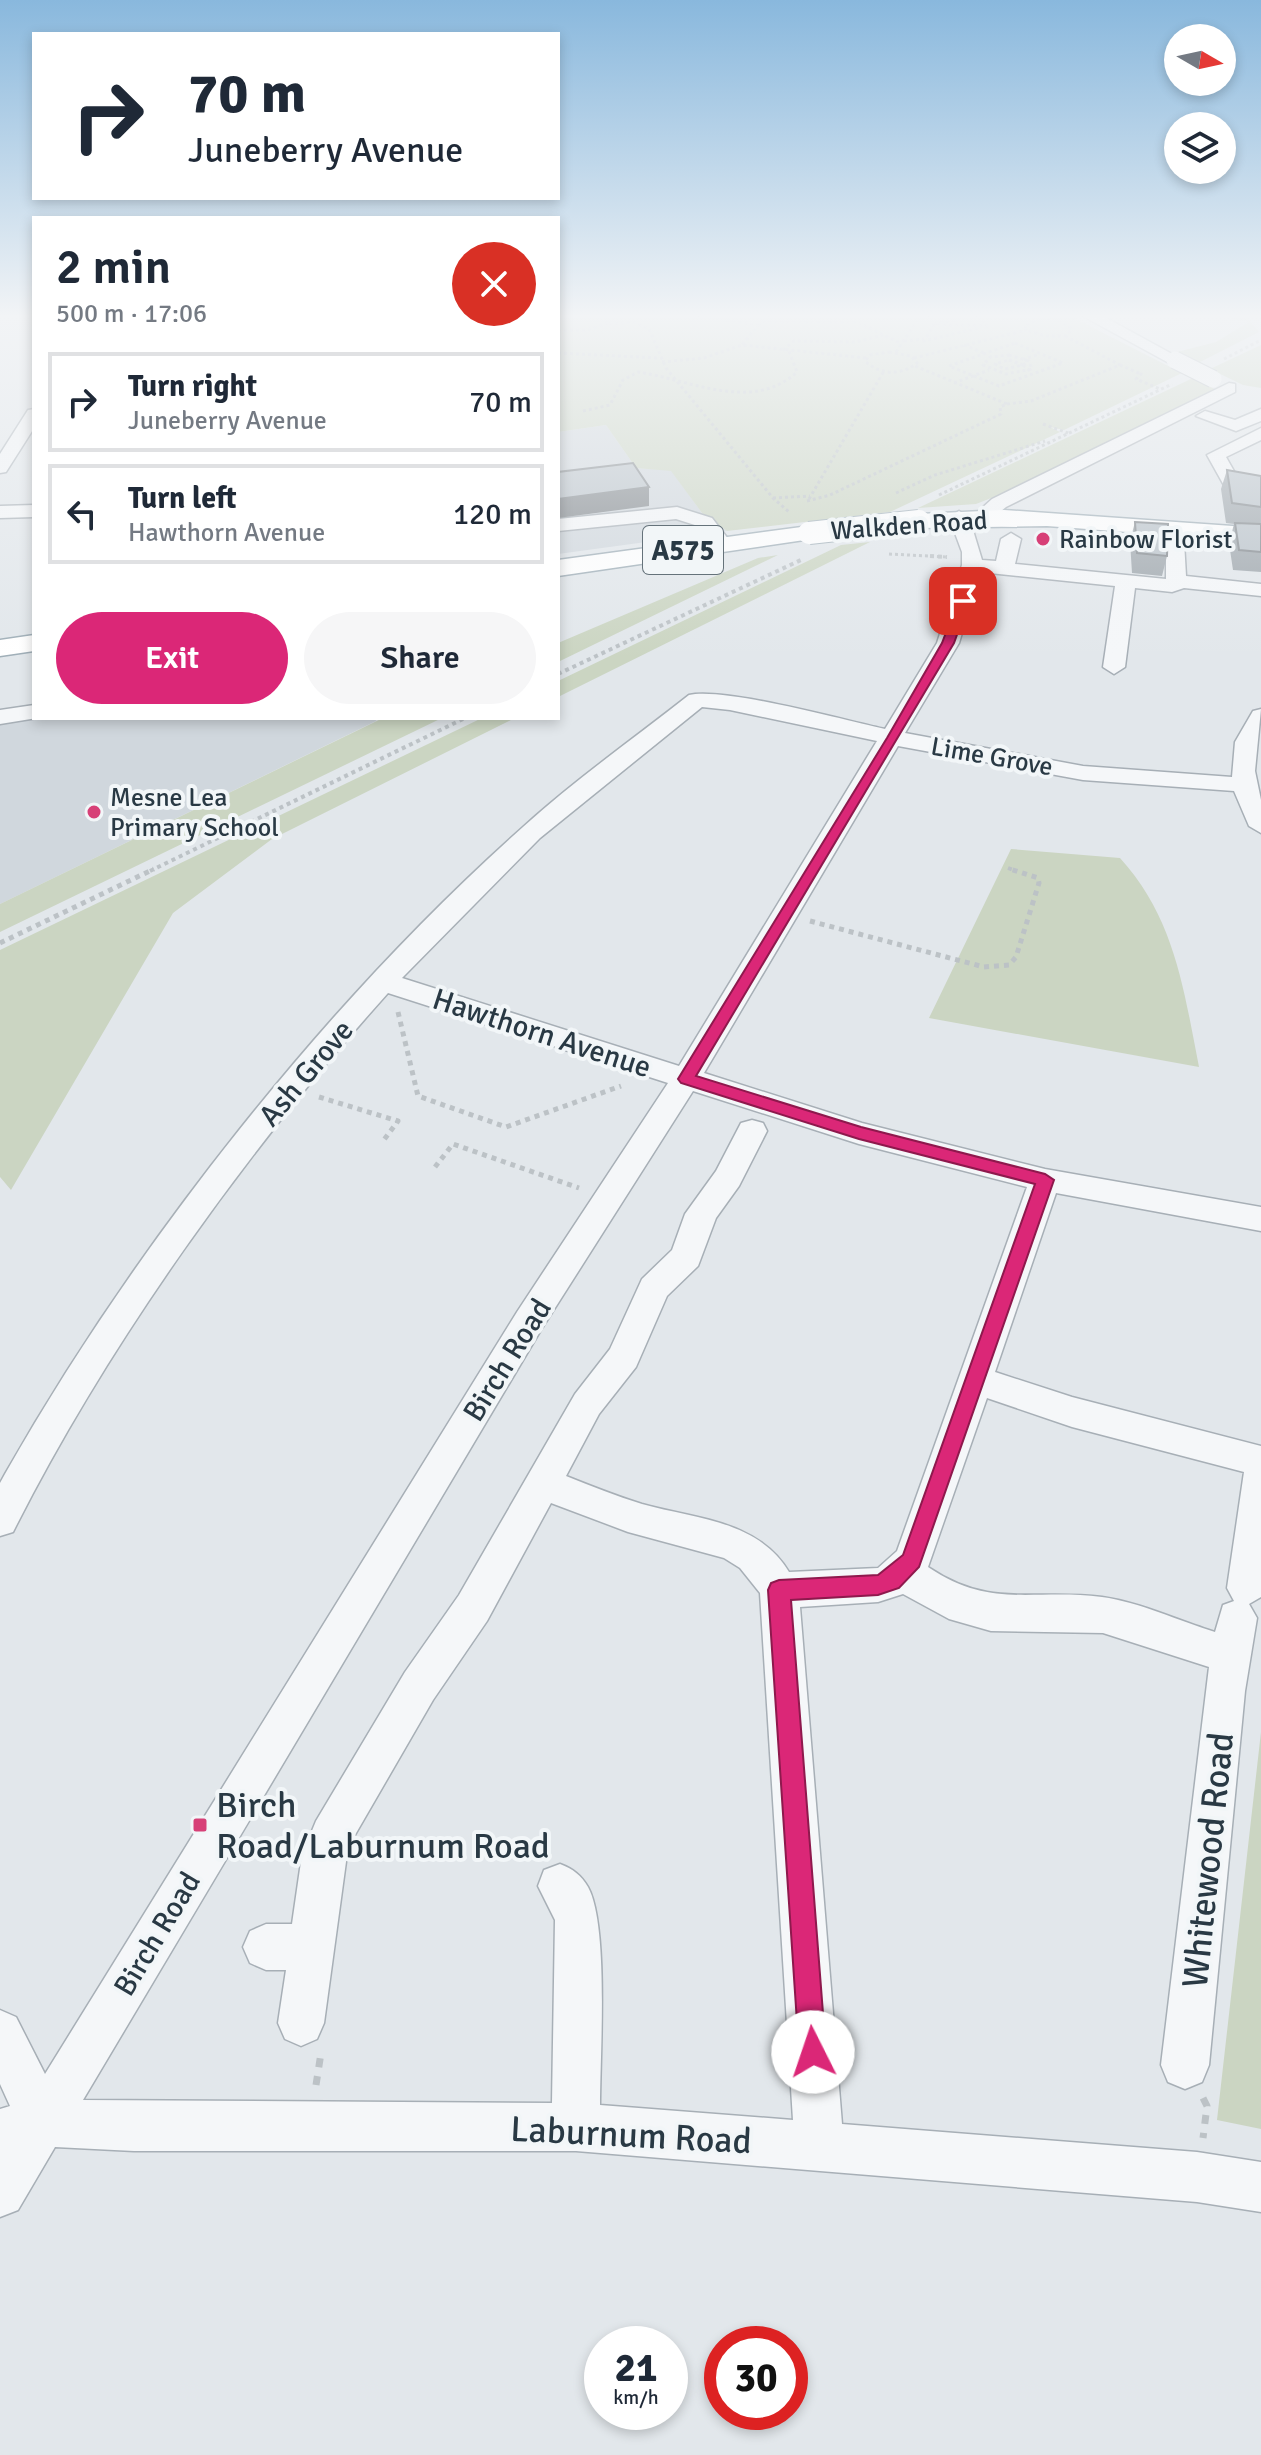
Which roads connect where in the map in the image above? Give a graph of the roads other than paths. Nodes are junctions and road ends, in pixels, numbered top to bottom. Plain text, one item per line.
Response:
1 (25, 429) edge
2 (1138, 429) edge
3 (1261, 433) edge
4 (0, 468) edge
5 (1261, 487) edge
6 (32, 511) edge
7 (0, 512) edge
8 (971, 517) junction
9 (560, 525) edge
10 (1176, 528) junction
11 (1261, 535) edge
12 (1011, 539) dead end
13 (722, 544) junction
14 (972, 562) junction
15 (560, 568) edge
16 (1004, 569) junction
17 (1176, 581) junction
18 (1126, 583) junction
19 (1261, 590) edge
20 (32, 643) edge
21 (0, 648) edge
22 (1114, 667) dead end
23 (697, 700) joint
24 (32, 712) edge
25 (1261, 716) edge
26 (0, 717) edge
27 (894, 738) junction
28 (1244, 785) junction
29 (1261, 826) edge
30 (387, 983) junction
31 (675, 1075) junction
32 (731, 1150) dead end
33 (1045, 1180) junction
34 (1261, 1219) edge
35 (976, 1380) junction
36 (1261, 1461) edge
37 (1261, 1475) edge
38 (541, 1482) junction
39 (0, 1520) edge
40 (903, 1572) junction
41 (779, 1590) junction
42 (1235, 1638) junction
43 (560, 1886) dead end
44 (266, 1947) dead end
45 (311, 1947) junction
46 (301, 2023) road end
47 (0, 2033) edge
48 (1185, 2065) road end
49 (576, 2127) junction
50 (22, 2128) edge
51 (819, 2144) junction
52 (1261, 2187) edge
53 (0, 2192) edge

1 - 4 street
2 - 8 street
3 - 5 street
6 - 7 street
8 - 10 main road, Walkden Road / A575
8 - 13 main road, Walkden Road / A575, bridge
8 - 14 street
9 - 13 street
10 - 11 main road, Walkden Road / A575
10 - 17 street
12 - 16 street
13 - 15 main road, Walkden Road / A575
14 - 16 street
14 - 27 street, Birch Road
16 - 18 street
17 - 18 street
17 - 19 street
18 - 22 street
20 - 21 main road
23 - 27 street, Lime Grove
23 - 30 street, Ash Grove
24 - 26 street
25 - 28 street
27 - 28 street, Lime Grove
27 - 31 street, Birch Road
28 - 29 street
30 - 31 street, Hawthorn Avenue
30 - 39 street, Ash Grove
31 - 33 street, Hawthorn Avenue
31 - 50 street, Birch Road
32 - 38 street
33 - 34 street, Hawthorn Avenue
33 - 35 street
35 - 36 street
35 - 40 street
37 - 42 street, Whitewood Road
38 - 41 street
38 - 45 street
40 - 41 street
40 - 42 street
41 - 51 street
42 - 48 street, Whitewood Road
43 - 49 street
44 - 45 street
45 - 46 street
47 - 50 street
49 - 50 street, Laburnum Road
49 - 51 street, Laburnum Road
50 - 53 street, Birch Road
51 - 52 street, Laburnum Road

